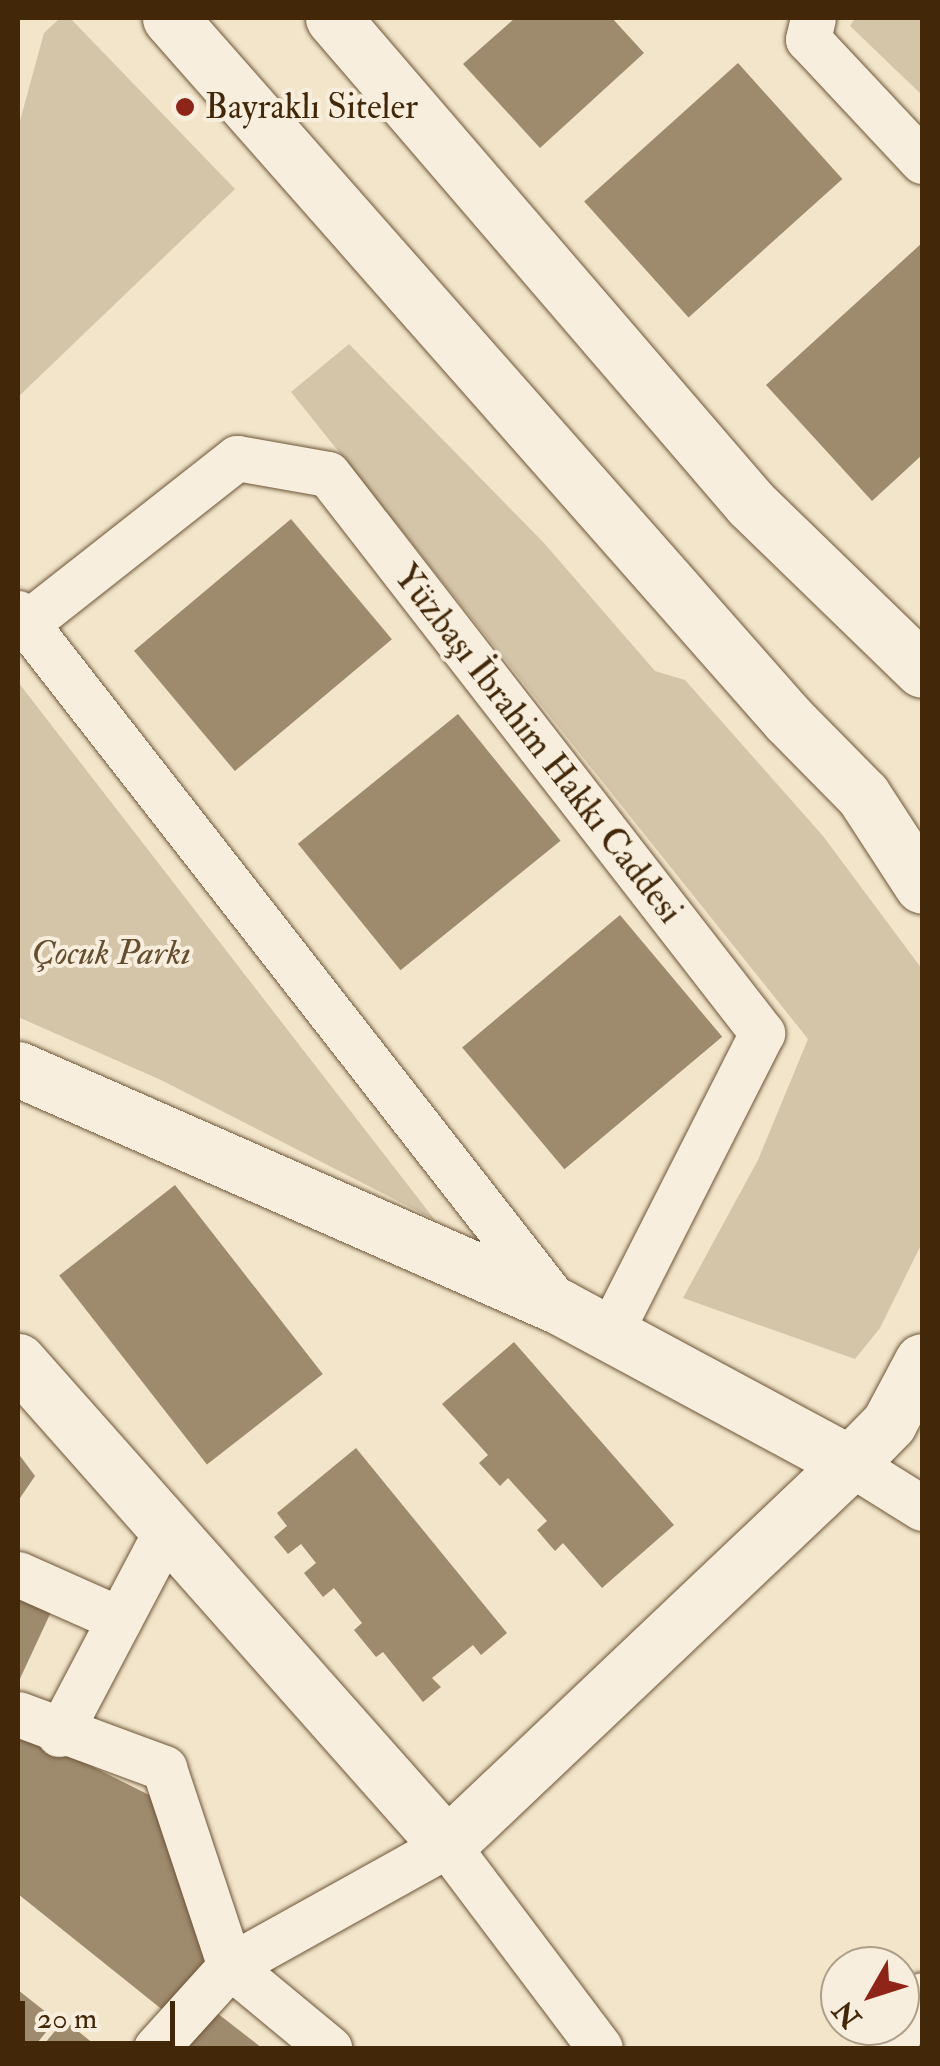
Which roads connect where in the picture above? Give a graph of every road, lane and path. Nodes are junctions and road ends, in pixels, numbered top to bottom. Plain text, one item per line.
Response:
1 (170, 18) edge
2 (333, 18) edge
3 (813, 18) edge
4 (922, 162) edge
5 (22, 618) edge
6 (922, 670) edge
7 (922, 886) edge
8 (18, 1069) edge
9 (560, 1306) junction
10 (610, 1333) junction
11 (18, 1360) edge
12 (922, 1362) edge
13 (911, 1417) edge
14 (850, 1463) junction
15 (922, 1508) edge
16 (166, 1531) junction
17 (18, 1574) edge
18 (119, 1620) junction
19 (18, 1714) edge
20 (60, 1734) junction
21 (447, 1846) junction
22 (230, 1966) junction
23 (922, 1996) edge
24 (156, 2048) edge
25 (329, 2048) edge
26 (600, 2048) edge
27 (890, 2048) edge

1 - 7 street
2 - 6 street
3 - 4 street
5 - 9 street
5 - 10 street, Yüzbaşı İbrahim Hakkı Caddesi
8 - 9 street
9 - 10 street
10 - 14 street
11 - 16 street
12 - 13 street
13 - 14 street
14 - 15 street
14 - 21 street
16 - 18 street
16 - 21 street
17 - 18 street
18 - 20 street
19 - 20 street
20 - 22 street
21 - 22 street
21 - 26 street
22 - 24 street
22 - 25 street
23 - 27 street

